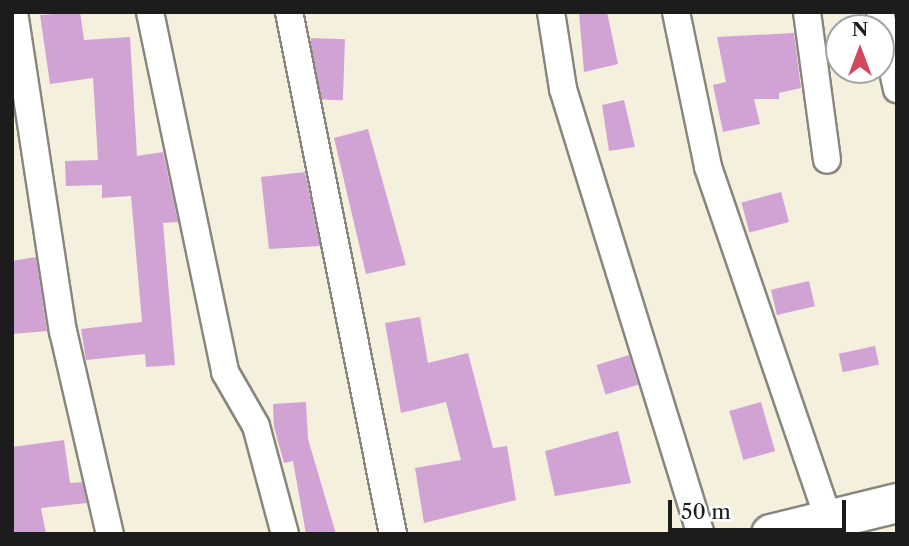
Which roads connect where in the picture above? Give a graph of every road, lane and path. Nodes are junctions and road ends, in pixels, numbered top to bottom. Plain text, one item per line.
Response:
1 (14, 12) edge
2 (150, 12) edge
3 (289, 12) edge
4 (551, 12) edge
5 (676, 12) edge
6 (807, 12) edge
7 (880, 12) edge
8 (897, 89) edge
9 (827, 160) dead end
10 (897, 503) edge
11 (832, 527) edge
12 (110, 534) edge
13 (285, 534) edge
14 (393, 534) edge
15 (701, 534) edge
16 (771, 534) edge

1 - 12 street
2 - 13 street
3 - 14 street
4 - 15 street
5 - 11 street
6 - 9 street
7 - 8 street
10 - 11 highway
11 - 16 highway

